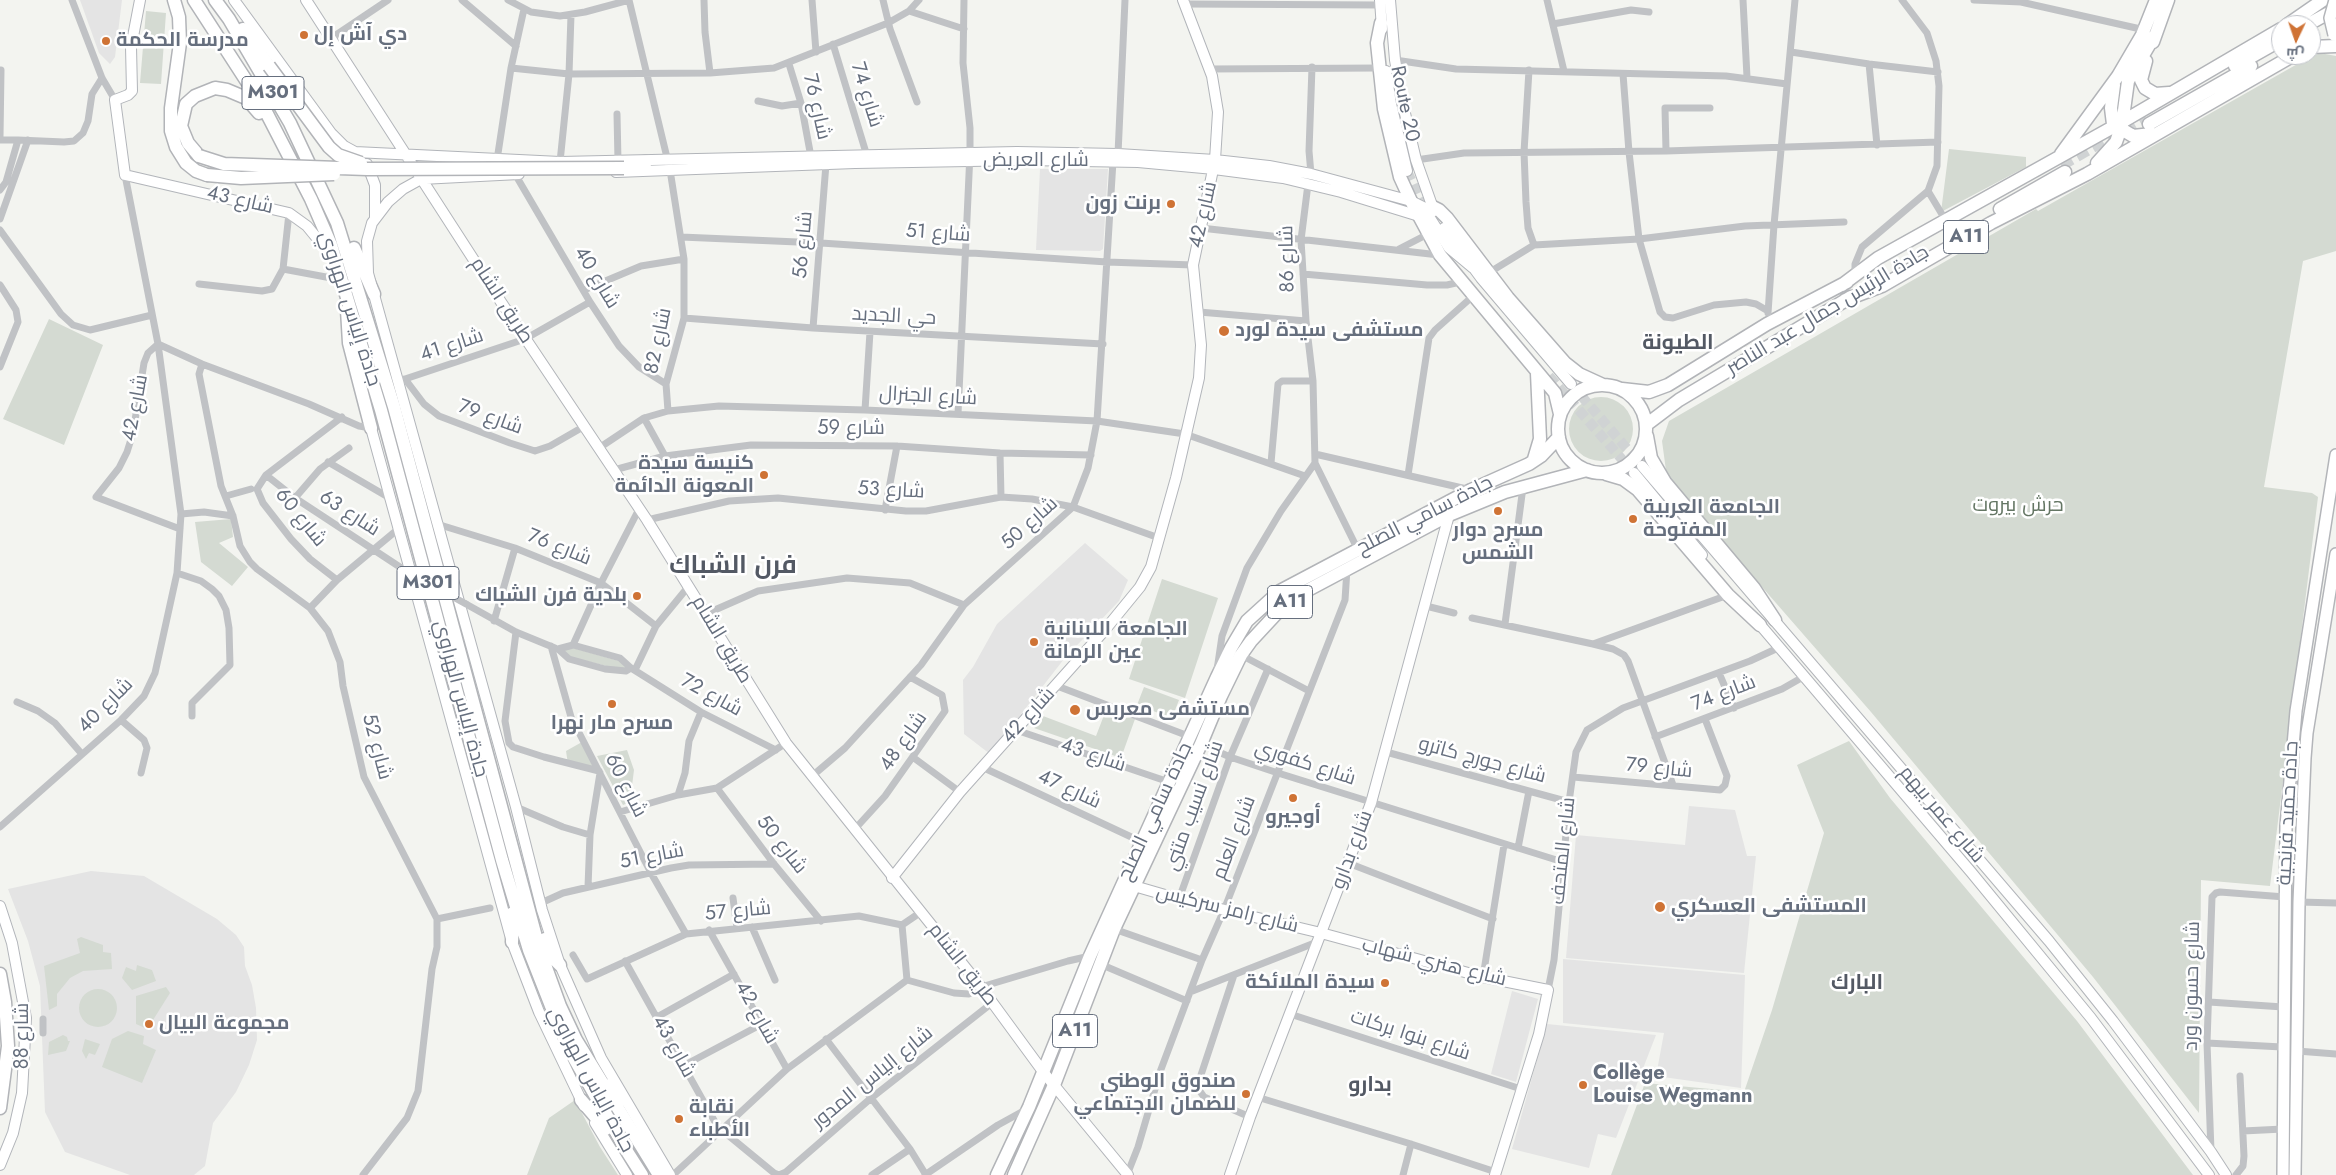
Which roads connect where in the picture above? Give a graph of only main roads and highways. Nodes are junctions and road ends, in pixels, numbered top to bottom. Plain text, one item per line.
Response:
1 (174, 0) edge
2 (194, 0) edge
3 (216, 0) edge
4 (2156, 0) edge
5 (2168, 0) edge
6 (2323, 0) edge
7 (2335, 0) edge
8 (2336, 9) edge
9 (2301, 15) edge
10 (2321, 17) edge
11 (229, 19) junction
12 (2336, 19) edge
13 (1381, 23) road end
14 (2321, 27) edge
15 (2150, 32) junction
16 (2271, 35) edge
17 (2335, 39) edge
18 (2321, 44) edge
19 (2271, 46) edge
20 (2271, 54) edge
21 (2276, 65) edge
22 (2118, 76) junction
23 (2176, 91) junction
24 (2119, 126) junction
25 (2159, 132) junction
26 (290, 158) junction
27 (621, 164) junction
28 (2061, 165) junction
29 (646, 166) road end
30 (387, 169) junction
31 (2087, 174) junction
32 (323, 191) junction
33 (1431, 206) tunnel mouth
34 (1842, 285) junction
35 (374, 294) road end
36 (347, 298) junction
37 (1845, 300) junction
38 (1537, 373) junction
39 (1603, 385) junction
40 (1668, 385) junction
41 (1622, 390) junction
42 (1679, 400) junction
43 (1560, 414) junction
44 (371, 428) road end
45 (1646, 429) junction
46 (1559, 437) junction
47 (2336, 455) edge
48 (1541, 456) junction
49 (1528, 464) junction
50 (1592, 472) junction
51 (1561, 477) junction
52 (2336, 558) edge
53 (2333, 587) edge
54 (1775, 620) road end
55 (1760, 625) road end
56 (1196, 740) junction
57 (502, 860) junction
58 (519, 874) junction
59 (512, 942) road end
60 (1095, 960) junction
61 (560, 964) road end
62 (0, 974) edge
63 (614, 1082) road end
64 (581, 1100) road end
65 (0, 1108) edge
66 (640, 1147) junction
67 (628, 1153) junction
68 (642, 1175) edge
69 (659, 1175) edge
70 (997, 1175) edge
71 (1014, 1175) edge
72 (2283, 1175) edge
73 (2295, 1175) edge

1 - 30 highway, bridge
2 - 26 highway, جادة إلياس الهراوي / M301
3 - 11 highway, M301
4 - 15 highway, A11
5 - 15 highway, A11
6 - 9 highway
7 - 17 main road, bridge
8 - 10 highway
11 - 27 highway, bridge
11 - 32 highway, M301
12 - 14 highway
13 - 38 highway
15 - 22 highway, A11
15 - 23 highway
15 - 24 highway, A11
16 - 23 highway
17 - 18 highway
19 - 20 highway
21 - 25 highway
22 - 24 highway
22 - 28 highway, A11
23 - 24 highway
24 - 25 highway
24 - 28 highway
24 - 31 highway, A11
25 - 31 highway
26 - 30 highway, bridge
26 - 36 highway, جادة إلياس الهراوي / M301
27 - 29 highway
27 - 30 highway, bridge
28 - 34 highway, جادة الرئيس جمال عبد الناصر
28 - 34 highway, A11
28 - 37 highway, جادة الرئيس جمال عبد الناصر
31 - 37 highway, A11
32 - 35 highway
32 - 58 highway, جادة إلياس الهراوي / M301
33 - 39 highway
34 - 40 highway, جادة الرئيس جمال عبد الناصر / A11
36 - 44 highway
36 - 57 highway, جادة إلياس الهراوي / M301
37 - 42 highway, جادة الرئيس جمال عبد الناصر / A11
38 - 43 highway
38 - 49 highway
39 - 41 highway, A11
39 - 43 highway, A11
40 - 41 highway, جادة الرئيس جمال عبد الناصر / A11
40 - 42 highway
41 - 45 highway, A11
42 - 45 highway, جادة الرئيس جمال عبد الناصر / A11
43 - 46 highway
45 - 50 highway, A11
45 - 54 highway
46 - 48 highway, جادة سامي الصلح / A11
46 - 50 highway
47 - 72 main road, جادة حميد فرنجية
48 - 49 highway, جادة سامي الصلح / A11
48 - 51 highway
49 - 56 highway, جادة سامي الصلح / A11
50 - 51 highway, جادة سامي الصلح / A11
50 - 55 highway
51 - 56 highway, جادة سامي الصلح / A11
52 - 53 main road, جادة حميد فرنجية
53 - 73 main road, جادة حميد فرنجية
56 - 60 highway, جادة سامي الصلح / A11
56 - 60 highway, جادة سامي الصلح / A11
57 - 59 highway
57 - 67 highway, جادة إلياس الهراوي / M301
58 - 61 highway
58 - 66 highway, جادة إلياس الهراوي / M301
60 - 70 highway, جادة سامي الصلح / A11
60 - 71 highway, جادة سامي الصلح / A11
62 - 65 highway
63 - 66 highway
64 - 67 highway
66 - 69 highway, جادة إلياس الهراوي / M301
67 - 68 highway, جادة إلياس الهراوي / M301

